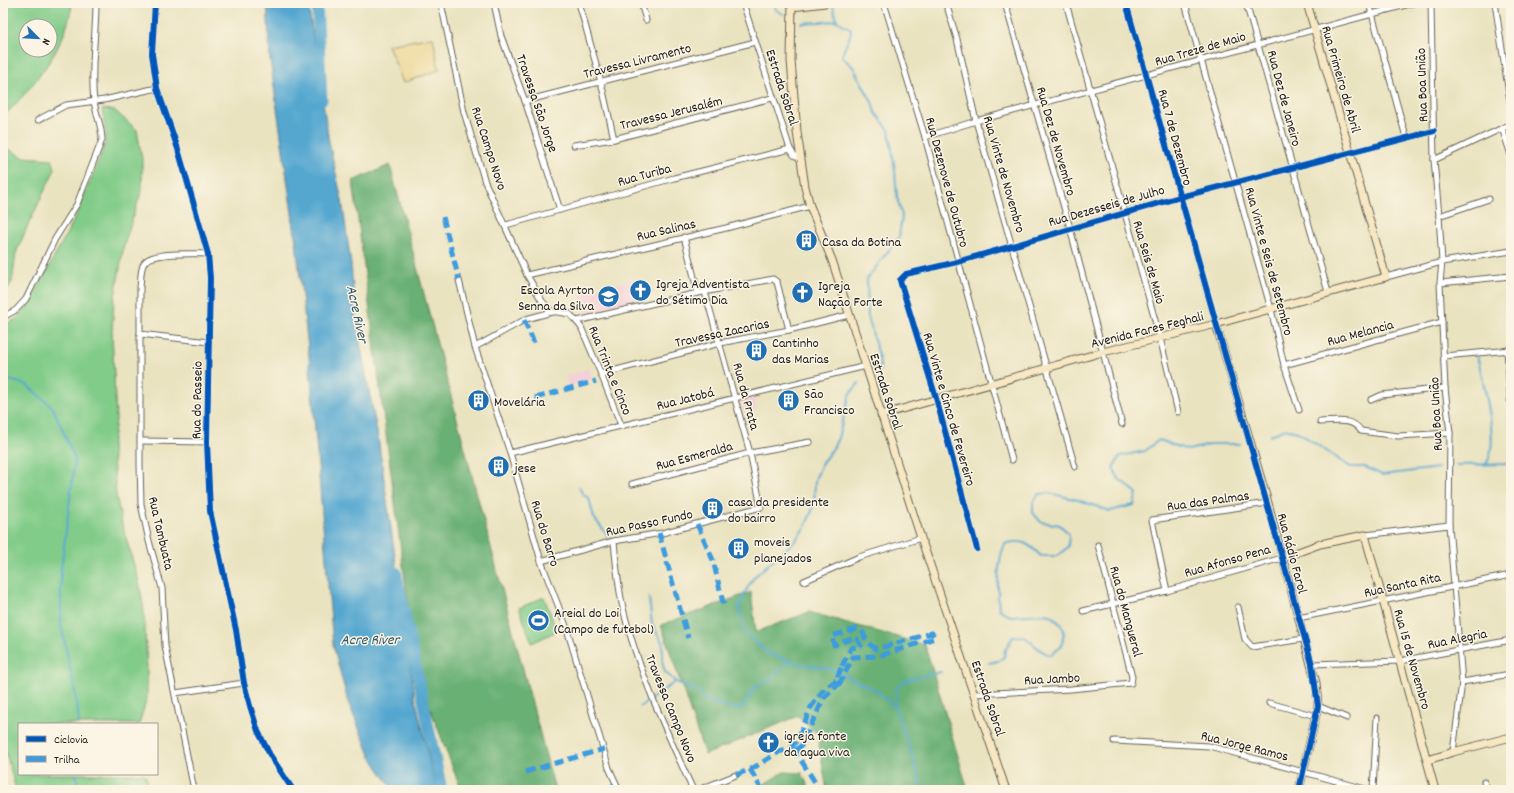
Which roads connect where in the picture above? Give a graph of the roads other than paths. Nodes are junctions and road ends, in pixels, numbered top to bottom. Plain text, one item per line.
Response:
1 (96, 3) edge
2 (155, 3) edge
3 (441, 3) edge
4 (494, 3) edge
5 (579, 3) edge
6 (641, 3) edge
7 (743, 3) edge
8 (825, 3) edge
9 (884, 3) edge
10 (946, 3) edge
11 (1005, 3) edge
12 (1066, 3) edge
13 (1126, 3) edge
14 (1185, 3) edge
15 (1246, 3) edge
16 (1307, 3) edge
17 (1369, 3) edge
18 (1413, 3) edge
19 (1431, 3) edge
20 (1495, 3) edge
21 (792, 5) edge
22 (1372, 14) junction
23 (646, 20) dead end
24 (1315, 30) junction
25 (755, 42) junction
26 (1258, 44) junction
27 (1203, 60) junction
28 (1147, 76) junction
29 (601, 82) junction
30 (157, 88) junction
31 (1091, 91) junction
32 (772, 98) junction
33 (94, 101) junction
34 (525, 101) junction
35 (1035, 106) junction
36 (1511, 107) edge
37 (38, 120) dead end
38 (976, 121) junction
39 (1511, 124) edge
40 (1502, 128) junction
41 (1434, 131) junction
42 (924, 137) junction
43 (1406, 137) junction
44 (614, 139) junction
45 (574, 145) dead end
46 (790, 149) junction
47 (1350, 152) junction
48 (1511, 155) edge
49 (801, 159) junction
50 (1434, 160) junction
51 (1292, 168) junction
52 (1236, 182) junction
53 (1180, 197) junction
54 (1490, 199) dead end
55 (810, 206) junction
56 (560, 210) junction
57 (1124, 214) junction
58 (1439, 216) junction
59 (506, 226) junction
60 (1070, 228) junction
61 (684, 237) junction
62 (1013, 245) junction
63 (1511, 251) edge
64 (208, 254) junction
65 (957, 262) junction
66 (1442, 262) junction
67 (527, 275) junction
68 (902, 276) joint
69 (1511, 276) edge
70 (1386, 277) junction
71 (459, 280) dead end
72 (1440, 283) junction
73 (705, 292) junction
74 (1328, 292) junction
75 (698, 293) junction
76 (1271, 309) junction
77 (552, 312) junction
78 (849, 315) junction
79 (3, 316) edge
80 (577, 321) junction
81 (1442, 322) junction
82 (1216, 324) junction
83 (789, 330) junction
84 (140, 334) junction
85 (1160, 338) junction
86 (209, 342) junction
87 (720, 343) junction
88 (476, 347) junction
89 (1509, 350) edge
90 (1103, 352) junction
91 (1444, 356) junction
92 (1284, 365) junction
93 (866, 366) junction
94 (1047, 369) junction
95 (601, 374) junction
96 (992, 384) junction
97 (1446, 388) junction
98 (735, 398) junction
99 (936, 398) junction
100 (1371, 400) dead end
101 (1299, 410) dead end
102 (1511, 410) edge
103 (1178, 412) dead end
104 (881, 415) junction
105 (1320, 422) dead end
106 (1122, 424) dead end
107 (621, 425) junction
108 (1450, 433) junction
109 (141, 441) junction
110 (207, 442) junction
111 (810, 442) dead end
112 (510, 453) junction
113 (750, 453) junction
114 (1012, 460) dead end
115 (1076, 467) dead end
116 (632, 484) dead end
117 (1268, 504) junction
118 (762, 507) joint
119 (1449, 525) junction
120 (1365, 535) junction
121 (922, 538) junction
122 (614, 541) junction
123 (1098, 545) dead end
124 (977, 549) dead end
125 (1282, 558) junction
126 (541, 561) junction
127 (1511, 575) edge
128 (804, 581) dead end
129 (1454, 586) junction
130 (1168, 591) junction
131 (1382, 600) junction
132 (1112, 603) junction
133 (1238, 607) dead end
134 (1083, 611) dead end
135 (1298, 618) junction
136 (1303, 639) junction
137 (1511, 640) edge
138 (1459, 650) junction
139 (1400, 662) junction
140 (1312, 664) junction
141 (1511, 674) edge
142 (1132, 682) joint
143 (1462, 682) junction
144 (244, 683) junction
145 (175, 693) junction
146 (974, 694) junction
147 (1269, 703) dead end
148 (1318, 706) junction
149 (1316, 716) junction
150 (1347, 718) dead end
151 (1378, 718) dead end
152 (1511, 737) edge
153 (1114, 741) dead end
154 (1453, 752) junction
155 (1428, 760) junction
156 (1304, 772) junction
157 (736, 776) dead end
158 (1484, 782) dead end
159 (194, 790) edge
160 (293, 790) edge
161 (619, 790) edge
162 (693, 790) edge
163 (698, 790) edge
164 (1006, 790) edge
165 (1299, 790) edge
166 (1369, 790) edge
167 (1373, 790) edge
168 (1435, 790) edge
169 (1487, 790) edge

1 - 33 street
2 - 30 street, Rua do Passeio
3 - 59 street, Rua Campo Novo
4 - 34 street, Travessa São Jorge
5 - 29 street
6 - 23 street
7 - 25 street, Estrada Sobral
8 - 21 street
9 - 42 street, Rua Dezenove de Outubro
10 - 38 street, Rua Vinte de Novembro
11 - 35 street, Rua Dez de Novembro
12 - 31 street, Rua Seis de Maio
13 - 28 street, Rua 7 de Dezembro
14 - 27 street, Rua Vinte e Seis de Setembro
15 - 26 street, Rua Dez de Janeiro
16 - 24 street, Rua Primeiro de Abril
17 - 22 street
18 - 22 street, Rua Treze de Maio
19 - 41 street, Rua Boa União
20 - 36 street
21 - 49 street
22 - 24 street, Rua Treze de Maio
22 - 43 street
24 - 26 street, Rua Treze de Maio
24 - 47 street, Rua Primeiro de Abril
25 - 29 street, Travessa Livramento
25 - 32 street, Estrada Sobral
26 - 27 street, Rua Treze de Maio
26 - 51 street, Rua Dez de Janeiro
27 - 28 street, Rua Treze de Maio
27 - 52 street, Rua Vinte e Seis de Setembro
28 - 31 street, Rua Treze de Maio
28 - 53 street, Rua 7 de Dezembro
29 - 34 street, Travessa Livramento
29 - 44 street
30 - 33 street
30 - 64 street, Rua do Passeio
31 - 35 street, Rua Treze de Maio
31 - 57 street, Rua Seis de Maio
32 - 44 street, Travessa Jerusalém
32 - 46 street, Estrada Sobral
33 - 37 street
33 - 79 street
34 - 56 street, Travessa São Jorge
35 - 38 street, Rua Treze de Maio
35 - 60 street, Rua Dez de Novembro
38 - 42 street, Rua Treze de Maio
38 - 62 street, Rua Vinte de Novembro
39 - 40 street
40 - 48 street
40 - 50 street
41 - 43 street, Rua Dezesseis de Julho
41 - 50 street, Rua Boa União
42 - 65 street, Rua Dezenove de Outubro
43 - 47 street, Rua Dezesseis de Julho
44 - 45 street, Travessa Jerusalém
46 - 49 street, Estrada Sobral
46 - 56 street, Rua Turiba
47 - 51 street, Rua Dezesseis de Julho
47 - 70 street, Rua Primeiro de Abril
49 - 55 street, Estrada Sobral
50 - 58 street, Rua Boa União
51 - 52 street, Rua Dezesseis de Julho
51 - 74 street, Rua Dez de Janeiro
52 - 53 street, Rua Dezesseis de Julho
52 - 76 street, Rua Vinte e Seis de Setembro
53 - 57 street, Rua Dezesseis de Julho
53 - 82 street, Rua 7 de Dezembro
54 - 58 street
55 - 61 street, Rua Salinas
55 - 78 street, Estrada Sobral
56 - 59 street, Rua Turiba
57 - 60 street, Rua Dezesseis de Julho
57 - 85 street, Rua Seis de Maio
58 - 66 street, Rua Boa União
59 - 67 street, Rua Campo Novo
60 - 62 street, Rua Dezesseis de Julho
60 - 90 street, Rua Dez de Novembro
61 - 67 street, Rua Salinas
61 - 75 street
62 - 65 street, Rua Dezesseis de Julho
62 - 94 street, Rua Vinte de Novembro
63 - 66 street, Avenida Fares Feghali
64 - 84 street, Rua Tambuata
64 - 86 street, Rua do Passeio
65 - 68 street, Rua Dezesseis de Julho
65 - 96 street, Rua Dezenove de Outubro
66 - 70 street, Avenida Fares Feghali
66 - 72 street, Rua Boa União
67 - 77 street, Rua Campo Novo
68 - 99 street, Rua Vinte e Cinco de Fevereiro
69 - 72 street
70 - 74 street, Avenida Fares Feghali
71 - 88 street, Rua do Barro
72 - 81 street, Rua Boa União
73 - 75 street
73 - 83 street
73 - 87 street, Rua da Prata
74 - 76 street, Avenida Fares Feghali
75 - 80 street
76 - 82 street, Avenida Fares Feghali
76 - 92 street, Rua Vinte e Seis de Setembro
77 - 80 street, Rua Trinta e Cinco
77 - 88 street
78 - 83 street, Travessa Zacarias
78 - 93 street, Estrada Sobral
80 - 95 street, Rua Trinta e Cinco
81 - 91 street, Rua Boa União
81 - 92 street, Rua Melancia
82 - 85 street, Avenida Fares Feghali
82 - 117 street, Rua Rádio Farol
83 - 87 street, Travessa Zacarias
84 - 86 street
84 - 109 street, Rua Tambuata
85 - 90 street, Avenida Fares Feghali
85 - 103 street, Rua Seis de Maio
86 - 110 street, Rua do Passeio
87 - 95 street, Travessa Zacarias
87 - 98 street, Rua da Prata
88 - 112 street, Rua do Barro
89 - 91 street
89 - 102 street
90 - 94 street, Avenida Fares Feghali
90 - 106 street, Rua Dez de Novembro
91 - 97 street, Rua Boa União
92 - 101 street, Rua Vinte e Seis de Setembro
93 - 98 street, Rua Jatobá
93 - 104 street, Estrada Sobral
94 - 96 street, Avenida Fares Feghali
94 - 115 street, Rua Vinte de Novembro
95 - 107 street, Rua Trinta e Cinco
96 - 99 street, Avenida Fares Feghali
96 - 114 street, Rua Dezenove de Outubro
97 - 100 street
97 - 108 street, Rua Boa União
98 - 107 street, Rua Jatobá
98 - 113 street, Rua da Prata
99 - 104 street, Avenida Fares Feghali
99 - 124 street, Rua Vinte e Cinco de Fevereiro
104 - 121 street, Estrada Sobral
105 - 108 street
107 - 112 street, Rua Jatobá
108 - 119 street, Rua Boa União
109 - 110 street
109 - 145 street, Rua Tambuata
110 - 144 street, Rua do Passeio
111 - 113 street, Rua Esmeralda
112 - 126 street, Rua do Barro
113 - 116 street, Rua Esmeralda
113 - 118 street, Rua da Prata
117 - 125 street, Rua Rádio Farol
117 - 130 street, Rua das Palmas
118 - 122 street, Rua Passo Fundo
119 - 120 street, Rua Afonso Pena
119 - 129 street, Rua Boa União
120 - 125 street, Rua Afonso Pena
120 - 131 street, Rua 15 de Novembro
121 - 128 street
121 - 146 street, Estrada Sobral
122 - 126 street, Rua Passo Fundo
122 - 162 street, Travessa Campo Novo
123 - 132 street, Rua do Mangueral
125 - 130 street, Rua Afonso Pena
125 - 135 street, Rua Rádio Farol
126 - 161 street, Rua do Barro
127 - 129 street, Rua Santa Rita
129 - 131 street, Rua Santa Rita
129 - 138 street, Rua Boa União
130 - 132 street, Rua Afonso Pena
131 - 135 street, Rua Santa Rita
131 - 139 street, Rua 15 de Novembro
132 - 134 street, Rua Afonso Pena
132 - 142 street, Rua do Mangueral
133 - 136 street
135 - 136 street, Rua Rádio Farol
136 - 140 street, Rua Rádio Farol
137 - 138 street, Rua Alegria
138 - 139 street, Rua Alegria
138 - 143 street, Rua Boa União
139 - 140 street, Rua Alegria
139 - 155 street, Rua 15 de Novembro
140 - 148 street, Rua Rádio Farol
141 - 143 street
142 - 146 street, Rua Jambo
143 - 154 street, Rua Boa União
144 - 145 street
144 - 160 street, Rua do Passeio
145 - 159 street, Rua Tambuata
146 - 164 street, Estrada Sobral
147 - 149 street
148 - 149 street, Rua Rádio Farol
148 - 150 street
149 - 156 street, Rua Rádio Farol
151 - 167 street
152 - 154 street
153 - 156 street, Rua Jorge Ramos
154 - 155 street
155 - 168 street, Rua 15 de Novembro
156 - 165 street, Rua Rádio Farol
156 - 166 street, Rua Jorge Ramos
157 - 163 street
158 - 169 street

